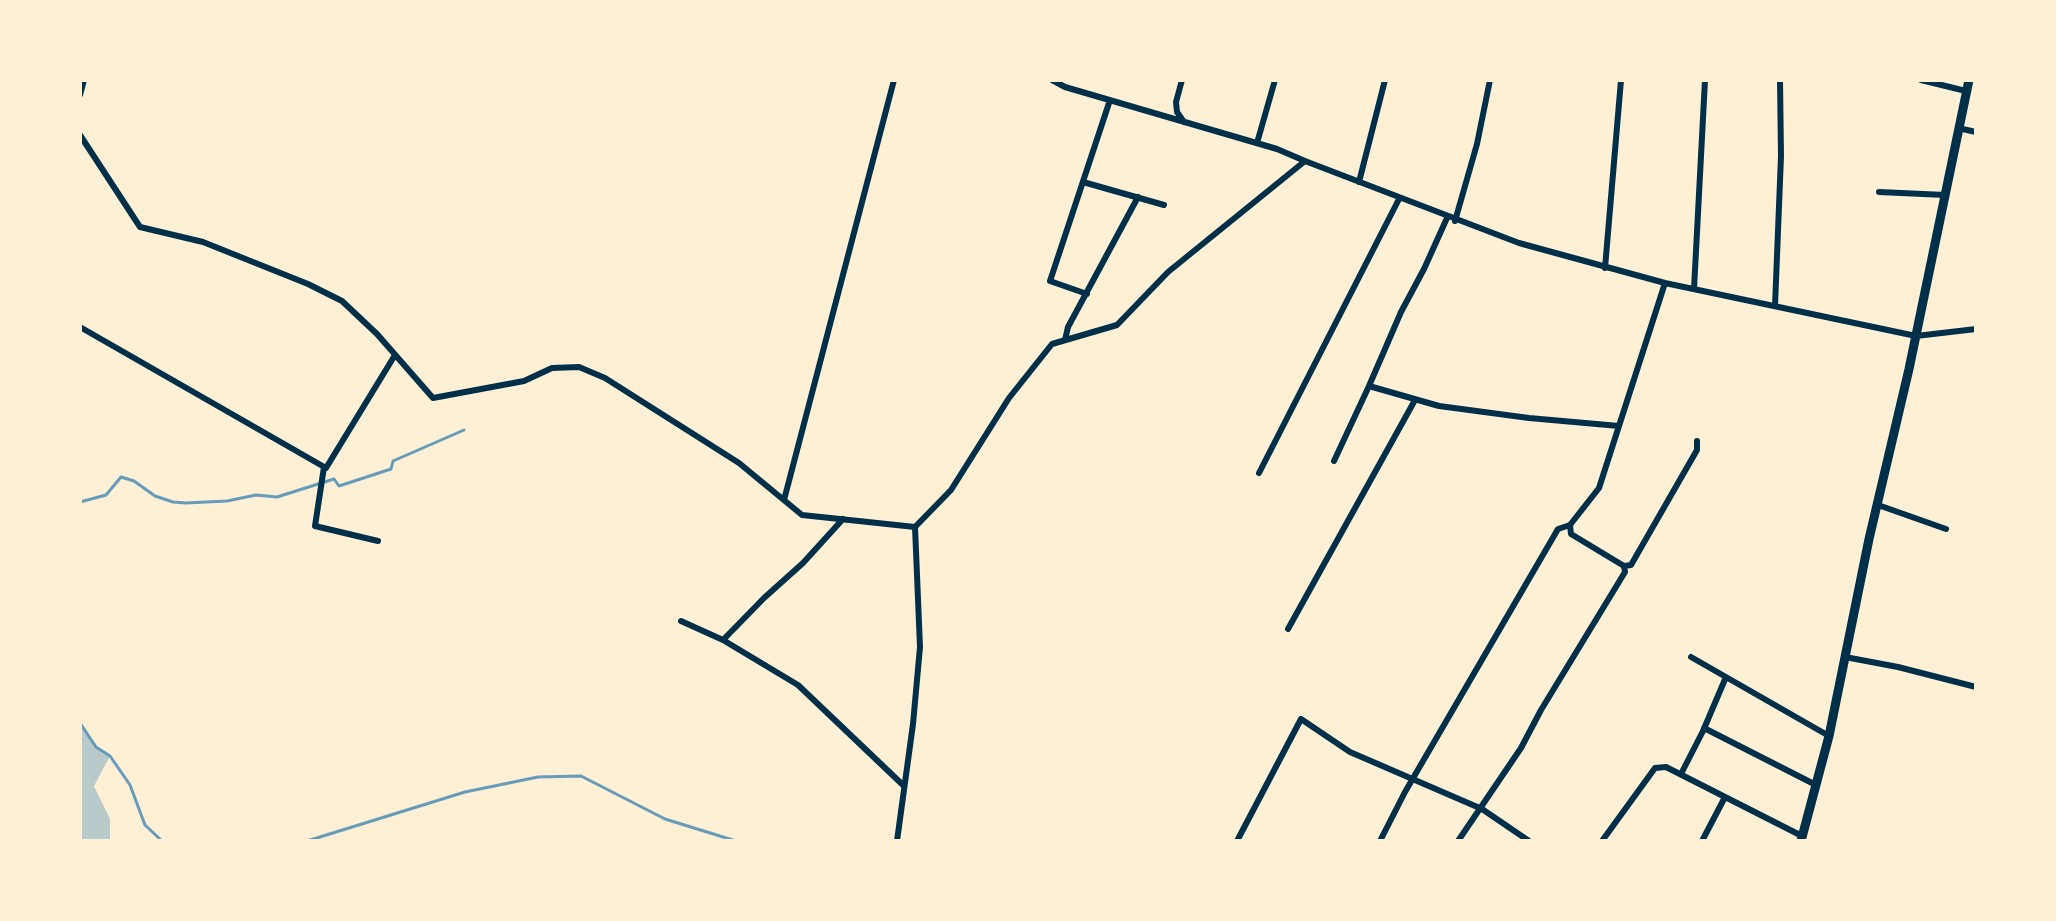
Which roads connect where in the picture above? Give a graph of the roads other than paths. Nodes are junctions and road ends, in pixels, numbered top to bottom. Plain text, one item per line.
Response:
1 (84, 80) edge
2 (894, 80) edge
3 (1052, 80) edge
4 (1085, 80) edge
5 (1182, 80) edge
6 (1275, 80) edge
7 (1385, 80) edge
8 (1490, 80) edge
9 (1621, 80) edge
10 (1705, 80) edge
11 (1780, 80) edge
12 (1921, 80) edge
13 (1969, 80) edge
14 (1081, 91) junction
15 (1966, 91) junction
16 (80, 95) edge
17 (1110, 100) junction
18 (1184, 122) junction
19 (1958, 128) junction
20 (1976, 132) edge
21 (80, 135) edge
22 (1257, 143) junction
23 (1305, 161) junction
24 (1083, 182) junction
25 (1359, 182) junction
26 (1879, 192) dead end
27 (1945, 195) junction
28 (1138, 197) junction
29 (1399, 199) junction
30 (1164, 205) dead end
31 (1451, 220) junction
32 (1605, 268) junction
33 (1665, 283) junction
34 (1694, 289) junction
35 (1087, 294) junction
36 (1775, 306) junction
37 (80, 327) edge
38 (1976, 329) edge
39 (1916, 336) junction
40 (1065, 340) junction
41 (395, 355) junction
42 (1369, 386) junction
43 (1415, 400) junction
44 (1619, 426) junction
45 (1697, 441) dead end
46 (1334, 461) dead end
47 (324, 467) junction
48 (1259, 473) dead end
49 (784, 500) junction
50 (1878, 505) junction
51 (843, 519) junction
52 (1570, 525) junction
53 (915, 527) junction
54 (1946, 529) dead end
55 (378, 541) dead end
56 (1624, 566) junction
57 (681, 621) dead end
58 (1288, 629) dead end
59 (723, 640) junction
60 (1691, 657) dead end
61 (1845, 657) junction
62 (1726, 677) junction
63 (1976, 687) edge
64 (1704, 728) junction
65 (1829, 736) junction
66 (1681, 774) junction
67 (1413, 779) junction
68 (1816, 785) junction
69 (904, 786) junction
70 (1725, 797) junction
71 (1482, 809) junction
72 (1802, 839) edge
73 (897, 841) edge
74 (1237, 841) edge
75 (1380, 841) edge
76 (1458, 841) edge
77 (1529, 841) edge
78 (1602, 841) edge
79 (1702, 841) edge

1 - 16 street
2 - 49 street
3 - 14 street
4 - 14 street
5 - 18 street
6 - 22 street
7 - 25 street
8 - 31 street
9 - 32 street
10 - 34 street
11 - 36 street
12 - 15 street
13 - 15 highway
14 - 17 street
15 - 19 highway
17 - 18 street
17 - 24 street
18 - 22 street
19 - 20 street
19 - 27 highway
21 - 41 street
22 - 23 street
23 - 25 street
23 - 40 street
24 - 28 street
24 - 35 street
25 - 29 street
26 - 27 street
27 - 39 highway
28 - 30 street
28 - 35 street
29 - 31 street
29 - 48 street
31 - 32 street
31 - 42 street
32 - 33 street
33 - 34 street
33 - 44 street
34 - 36 street
35 - 40 street
36 - 39 street
37 - 47 street
38 - 39 street
39 - 50 highway
40 - 53 street
41 - 47 street
41 - 49 street
42 - 43 street
42 - 46 street
43 - 44 street
43 - 58 street
44 - 52 street
45 - 56 street
47 - 55 street
49 - 51 street
50 - 54 street
50 - 61 highway
51 - 53 street
51 - 59 street
52 - 56 street
52 - 67 street
53 - 69 street
56 - 71 street
57 - 59 street
59 - 69 street
60 - 62 street
61 - 63 street
61 - 65 highway
62 - 64 street
62 - 65 street
64 - 66 street
64 - 68 street
65 - 68 highway
66 - 70 street
66 - 78 street
67 - 71 street
67 - 74 street
67 - 75 street
68 - 72 highway
69 - 73 street
70 - 72 street
70 - 79 street
71 - 76 street
71 - 77 street

